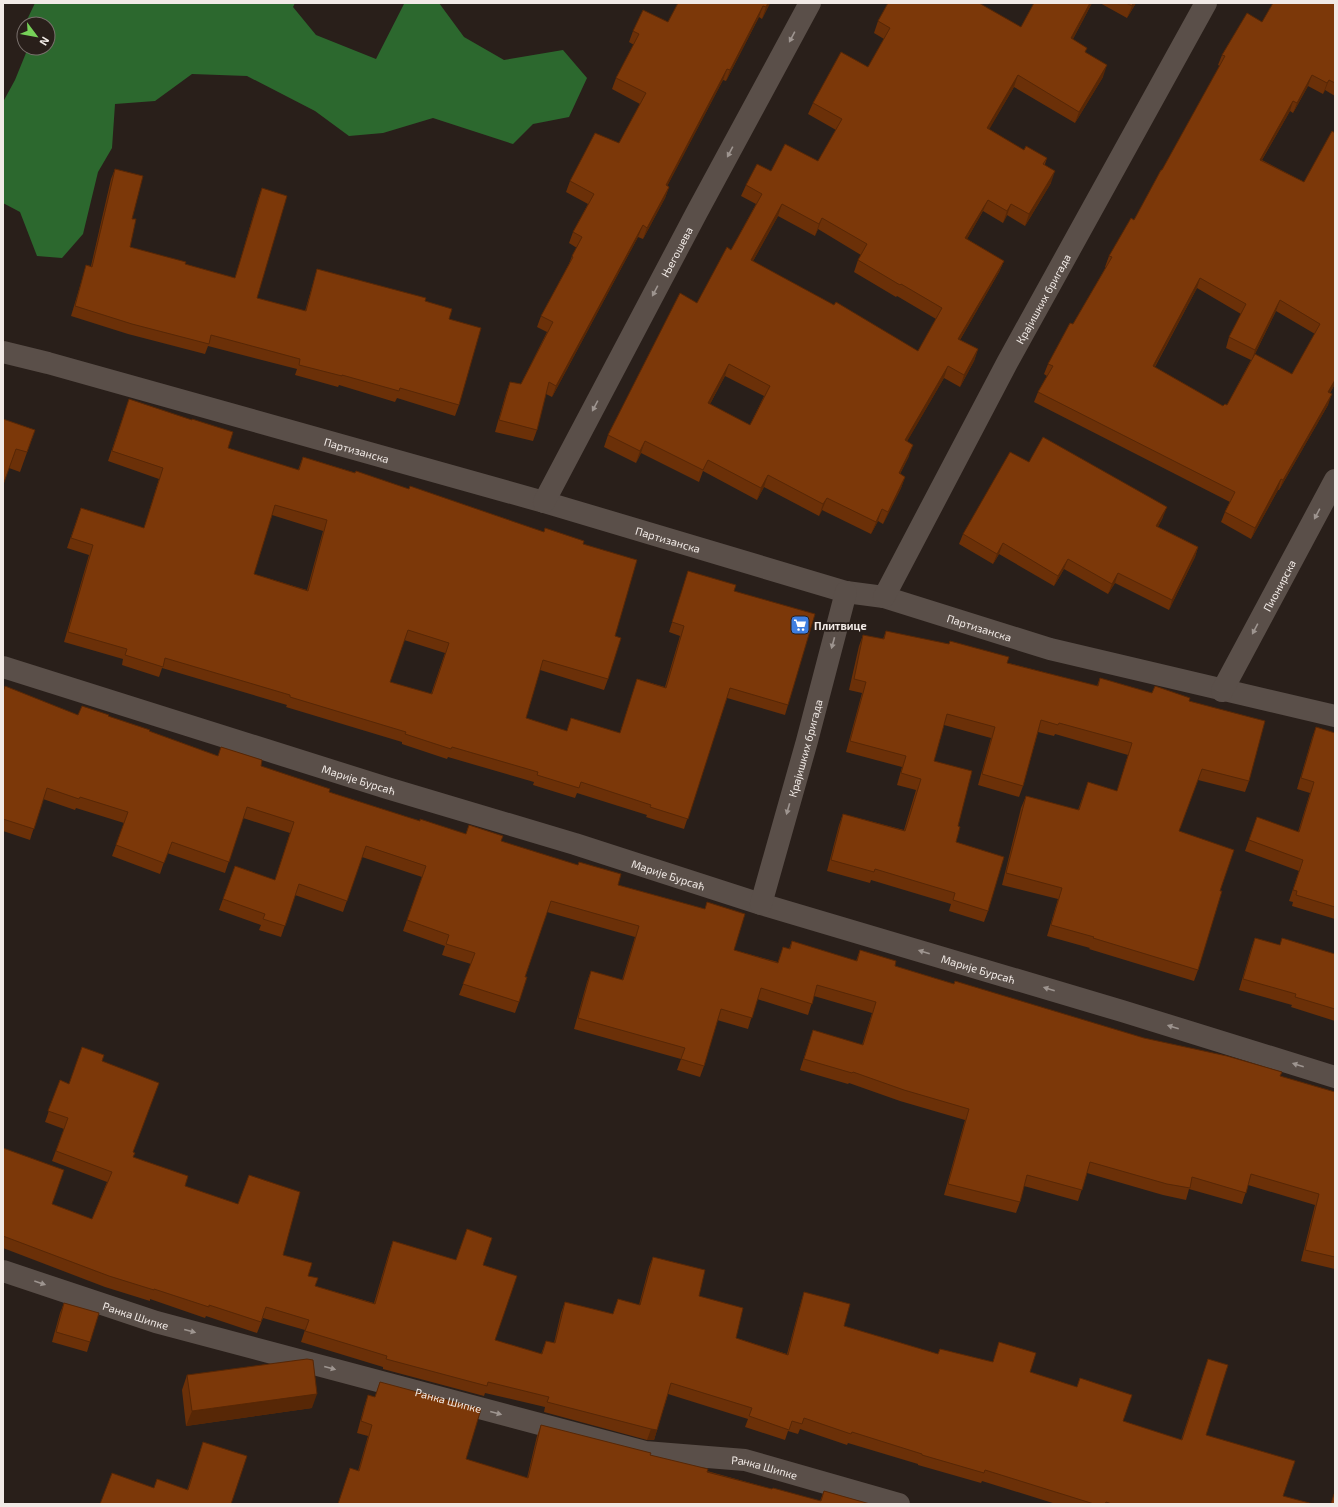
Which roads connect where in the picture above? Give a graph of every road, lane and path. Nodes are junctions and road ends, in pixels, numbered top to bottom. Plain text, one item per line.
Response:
1 (810, 3) edge
2 (1206, 3) edge
3 (3, 352) edge
4 (1335, 480) edge
5 (544, 502) junction
6 (846, 592) junction
7 (884, 597) junction
8 (3, 667) edge
9 (1222, 690) junction
10 (1335, 716) edge
11 (761, 904) junction
12 (1335, 1077) edge
13 (3, 1271) edge
14 (899, 1504) edge

1 -> 5 street, Његошева
2 - 7 street, Крајишких бригада
3 - 5 street, Партизанска
4 -> 9 street, Пионирска
5 - 6 street, Партизанска
6 - 7 street, Партизанска
6 -> 11 street, Крајишких бригада
7 - 9 street, Партизанска
8 - 11 street, Марије Бурсаћ
9 - 10 street, Партизанска
12 -> 11 street, Марије Бурсаћ
13 -> 14 street, Ранка Шипке

